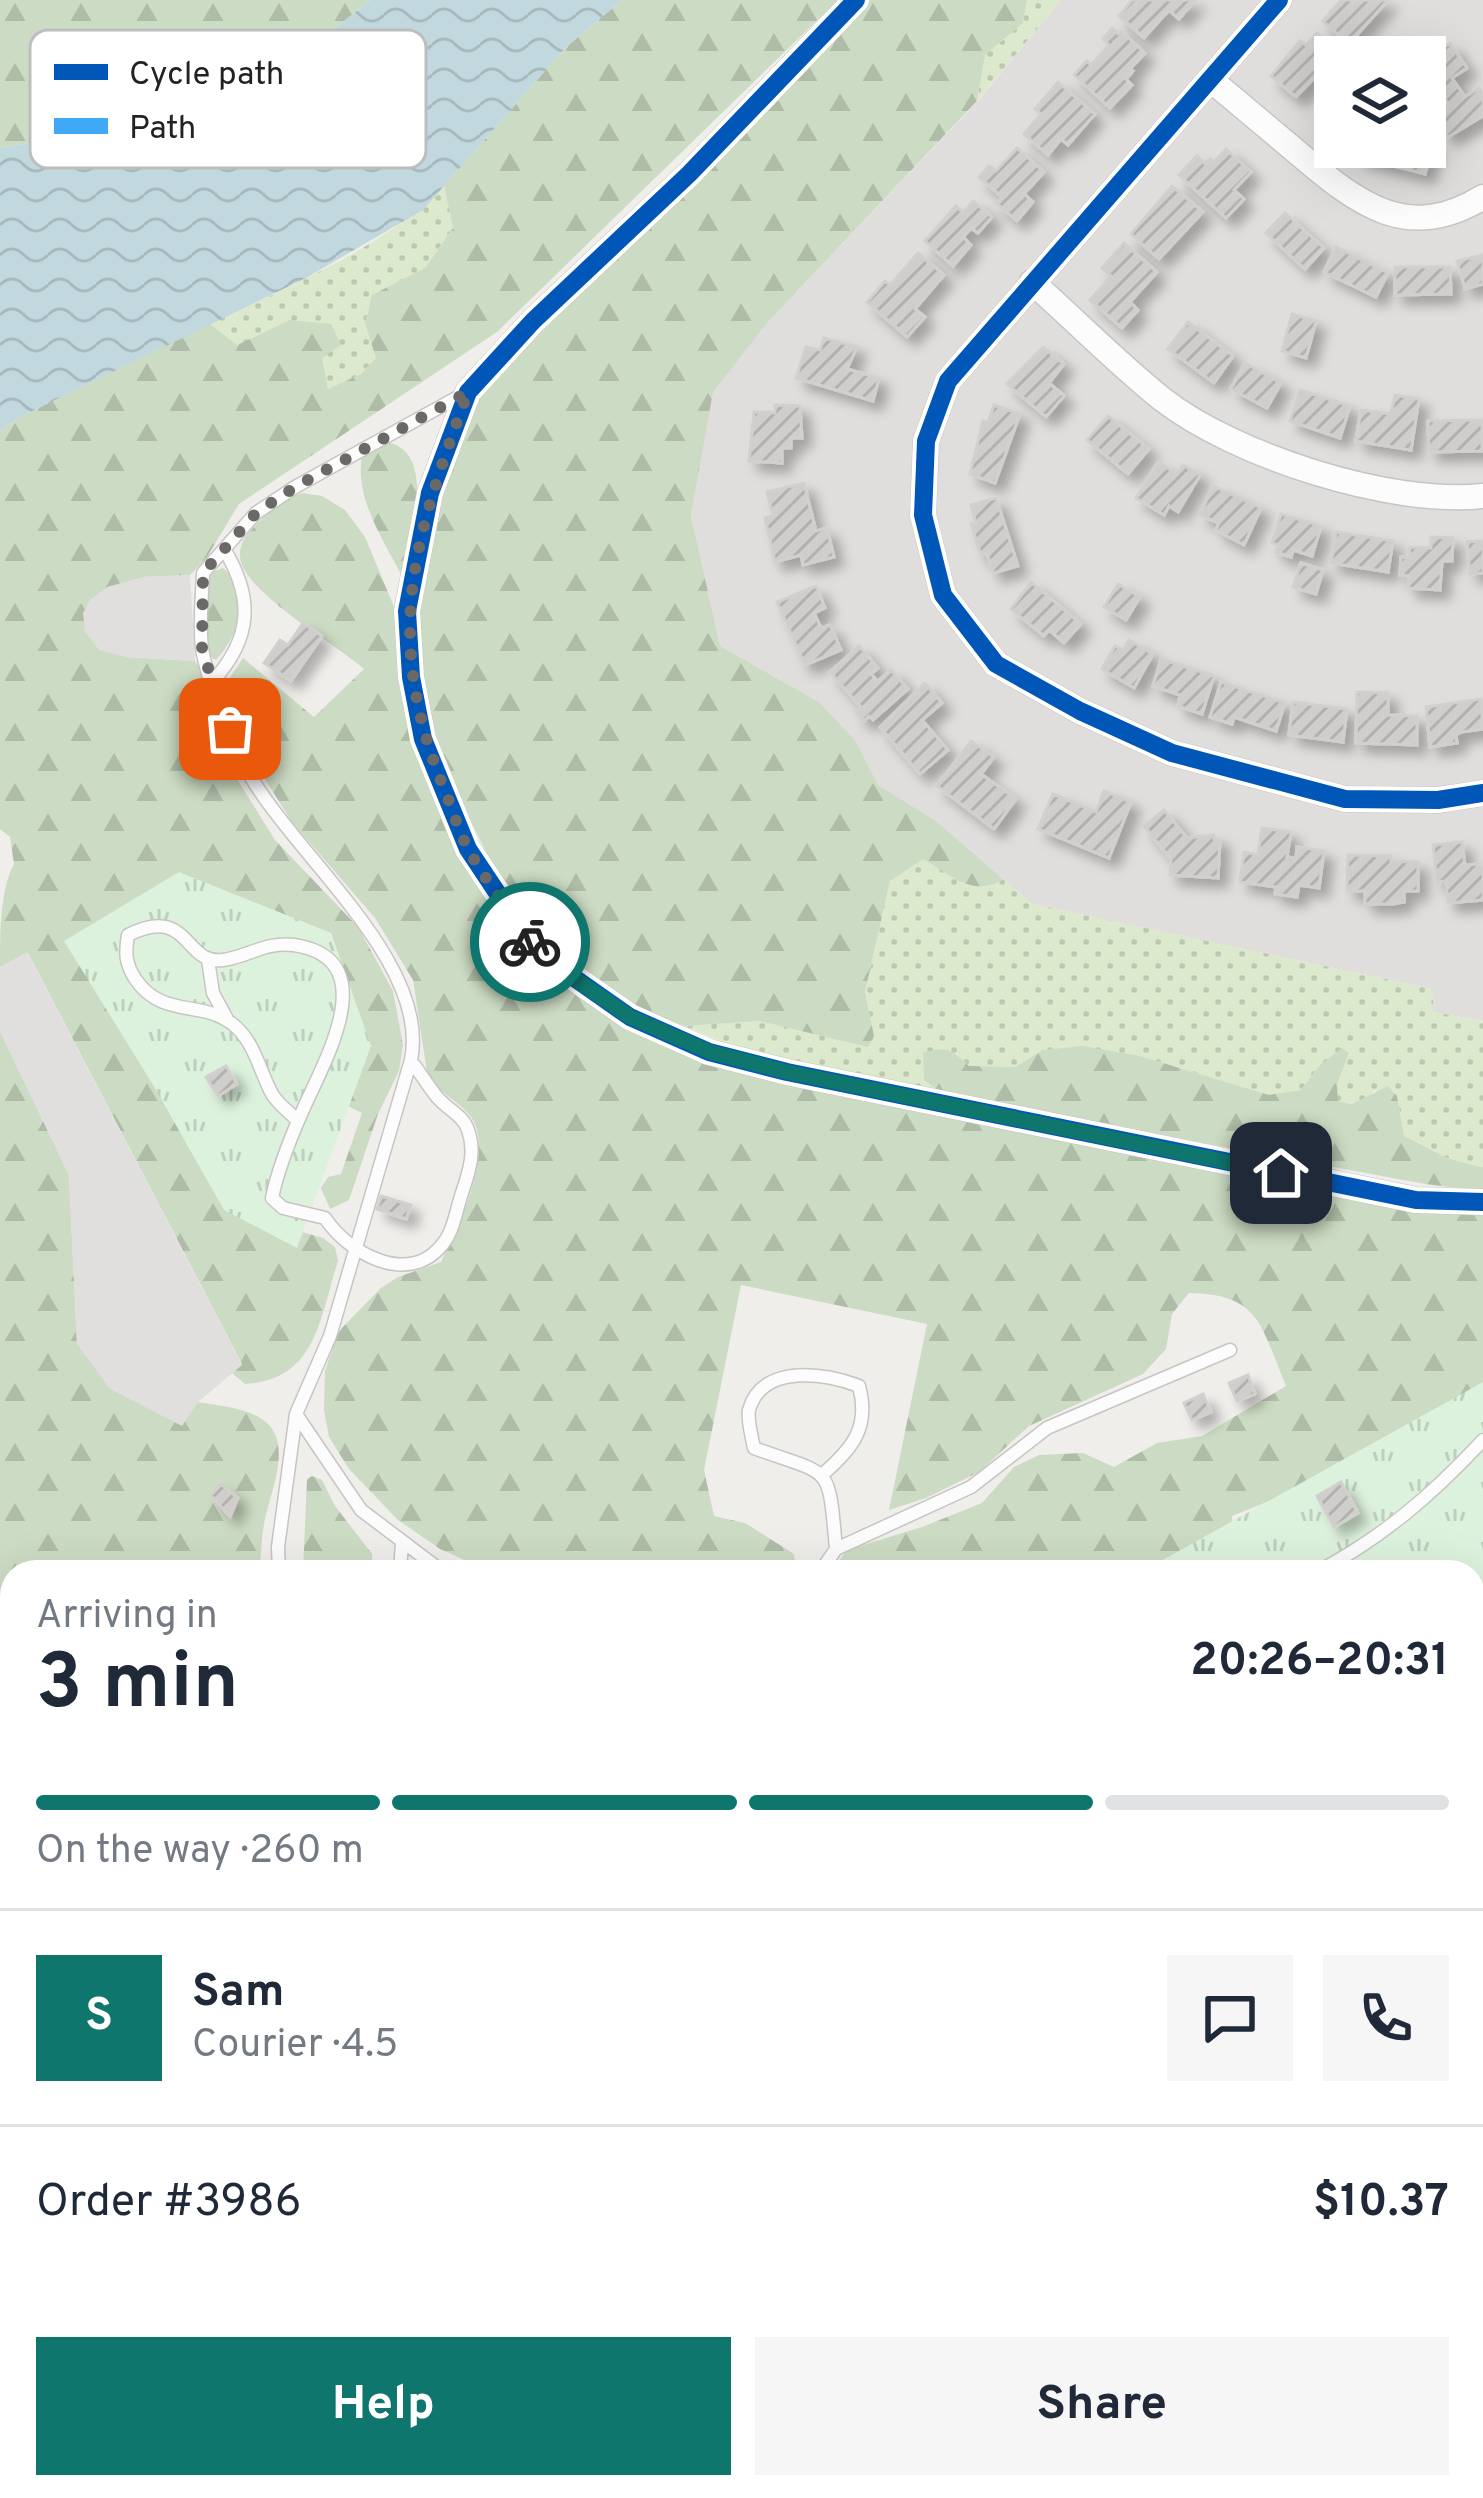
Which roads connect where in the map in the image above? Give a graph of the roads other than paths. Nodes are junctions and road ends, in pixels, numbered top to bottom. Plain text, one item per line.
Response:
1 (856, 0) edge
2 (1279, 0) edge
3 (1211, 80) junction
4 (1483, 197) edge
5 (1032, 281) junction
6 (468, 392) junction
7 (1483, 496) edge
8 (224, 549) junction
9 (213, 681) junction
10 (1483, 793) edge
11 (208, 960) junction
12 (228, 1022) junction
13 (415, 1066) dead end
14 (298, 1121) junction
15 (1483, 1202) edge
16 (357, 1251) junction
17 (1230, 1350) dead end
18 (296, 1414) junction
19 (1483, 1440) edge
20 (823, 1474) junction
21 (402, 1542) junction
22 (836, 1549) junction
23 (279, 1560) edge
24 (401, 1560) edge
25 (427, 1560) edge
26 (828, 1560) edge
27 (1338, 1560) edge

1 - 6 street
2 - 3 street
3 - 4 street
3 - 5 street
5 - 7 street
5 - 10 street
6 - 8 lane
6 - 15 street
8 - 9 lane
8 - 9 lane
9 - 16 lane
11 - 12 lane
11 - 12 lane
11 - 14 lane
12 - 14 lane
13 - 16 lane
14 - 16 lane
16 - 18 lane
17 - 22 lane
18 - 21 lane
18 - 23 lane
19 - 27 lane
20 - 20 lane
20 - 22 lane
21 - 24 lane
21 - 25 lane
22 - 26 lane

